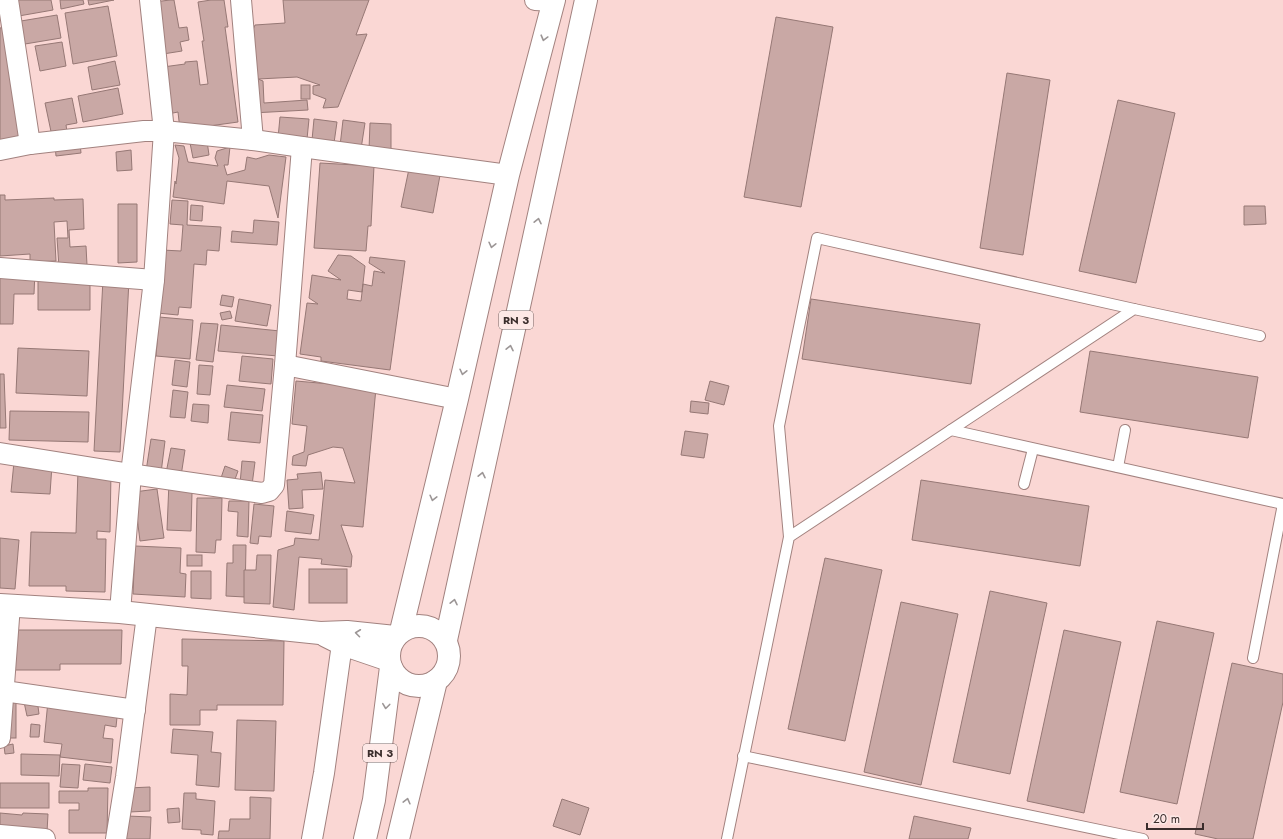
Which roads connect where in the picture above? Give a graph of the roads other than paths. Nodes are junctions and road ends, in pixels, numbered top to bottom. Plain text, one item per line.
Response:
1 (8, 0) edge
2 (150, 0) edge
3 (240, 0) edge
4 (548, 0) edge
5 (586, 0) edge
6 (164, 131) junction
7 (253, 140) junction
8 (30, 144) junction
9 (302, 147) junction
10 (0, 150) edge
11 (508, 175) junction
12 (0, 268) edge
13 (154, 280) junction
14 (1134, 309) junction
15 (1260, 336) dead end
16 (286, 364) junction
17 (457, 399) junction
18 (951, 430) junction
19 (1125, 430) dead end
20 (1033, 449) junction
21 (0, 453) edge
22 (1118, 467) junction
23 (131, 474) junction
24 (1024, 484) dead end
25 (1283, 504) edge
26 (788, 537) junction
27 (5, 605) edge
28 (120, 612) junction
29 (147, 615) junction
30 (320, 633) junction
31 (398, 634) junction
32 (446, 640) junction
33 (342, 644) junction
34 (1253, 658) dead end
35 (390, 664) junction
36 (436, 681) junction
37 (4, 691) junction
38 (135, 710) junction
39 (0, 738) edge
40 (743, 756) junction
41 (0, 835) edge
42 (45, 839) edge
43 (116, 839) edge
44 (312, 839) edge
45 (365, 839) edge
46 (398, 839) edge
47 (727, 839) edge
48 (1143, 839) edge

1 - 8 street
2 - 6 street
3 - 7 street
4 -> 11 main road
32 -> 5 main road, RN 3
6 - 7 street
6 - 8 street
6 - 13 street
7 - 9 street
8 - 10 street
9 - 11 street
9 - 16 street
11 -> 17 main road
12 - 13 street
13 - 23 street
14 - 15 lane
14 - 18 lane
14 - 26 lane
16 - 17 street
16 - 23 street
17 -> 31 main road
18 - 20 lane
18 - 26 lane
19 - 22 lane
20 - 22 lane
20 - 24 lane
21 - 23 street
22 - 25 lane
23 - 28 street
25 - 34 lane
26 - 40 lane
27 - 28 main road
27 - 37 street
28 - 29 main road
29 - 30 main road
29 - 38 street
31 -> 30 main road
30 - 33 main road
31 - 32 main road
31 - 35 main road
32 - 36 main road
33 - 35 main road
33 - 44 street
35 - 36 main road
35 -> 45 main road, RN 3
46 -> 36 main road
37 - 38 street
37 - 39 street
38 - 43 street
40 - 47 lane
40 - 48 lane
41 - 42 street

